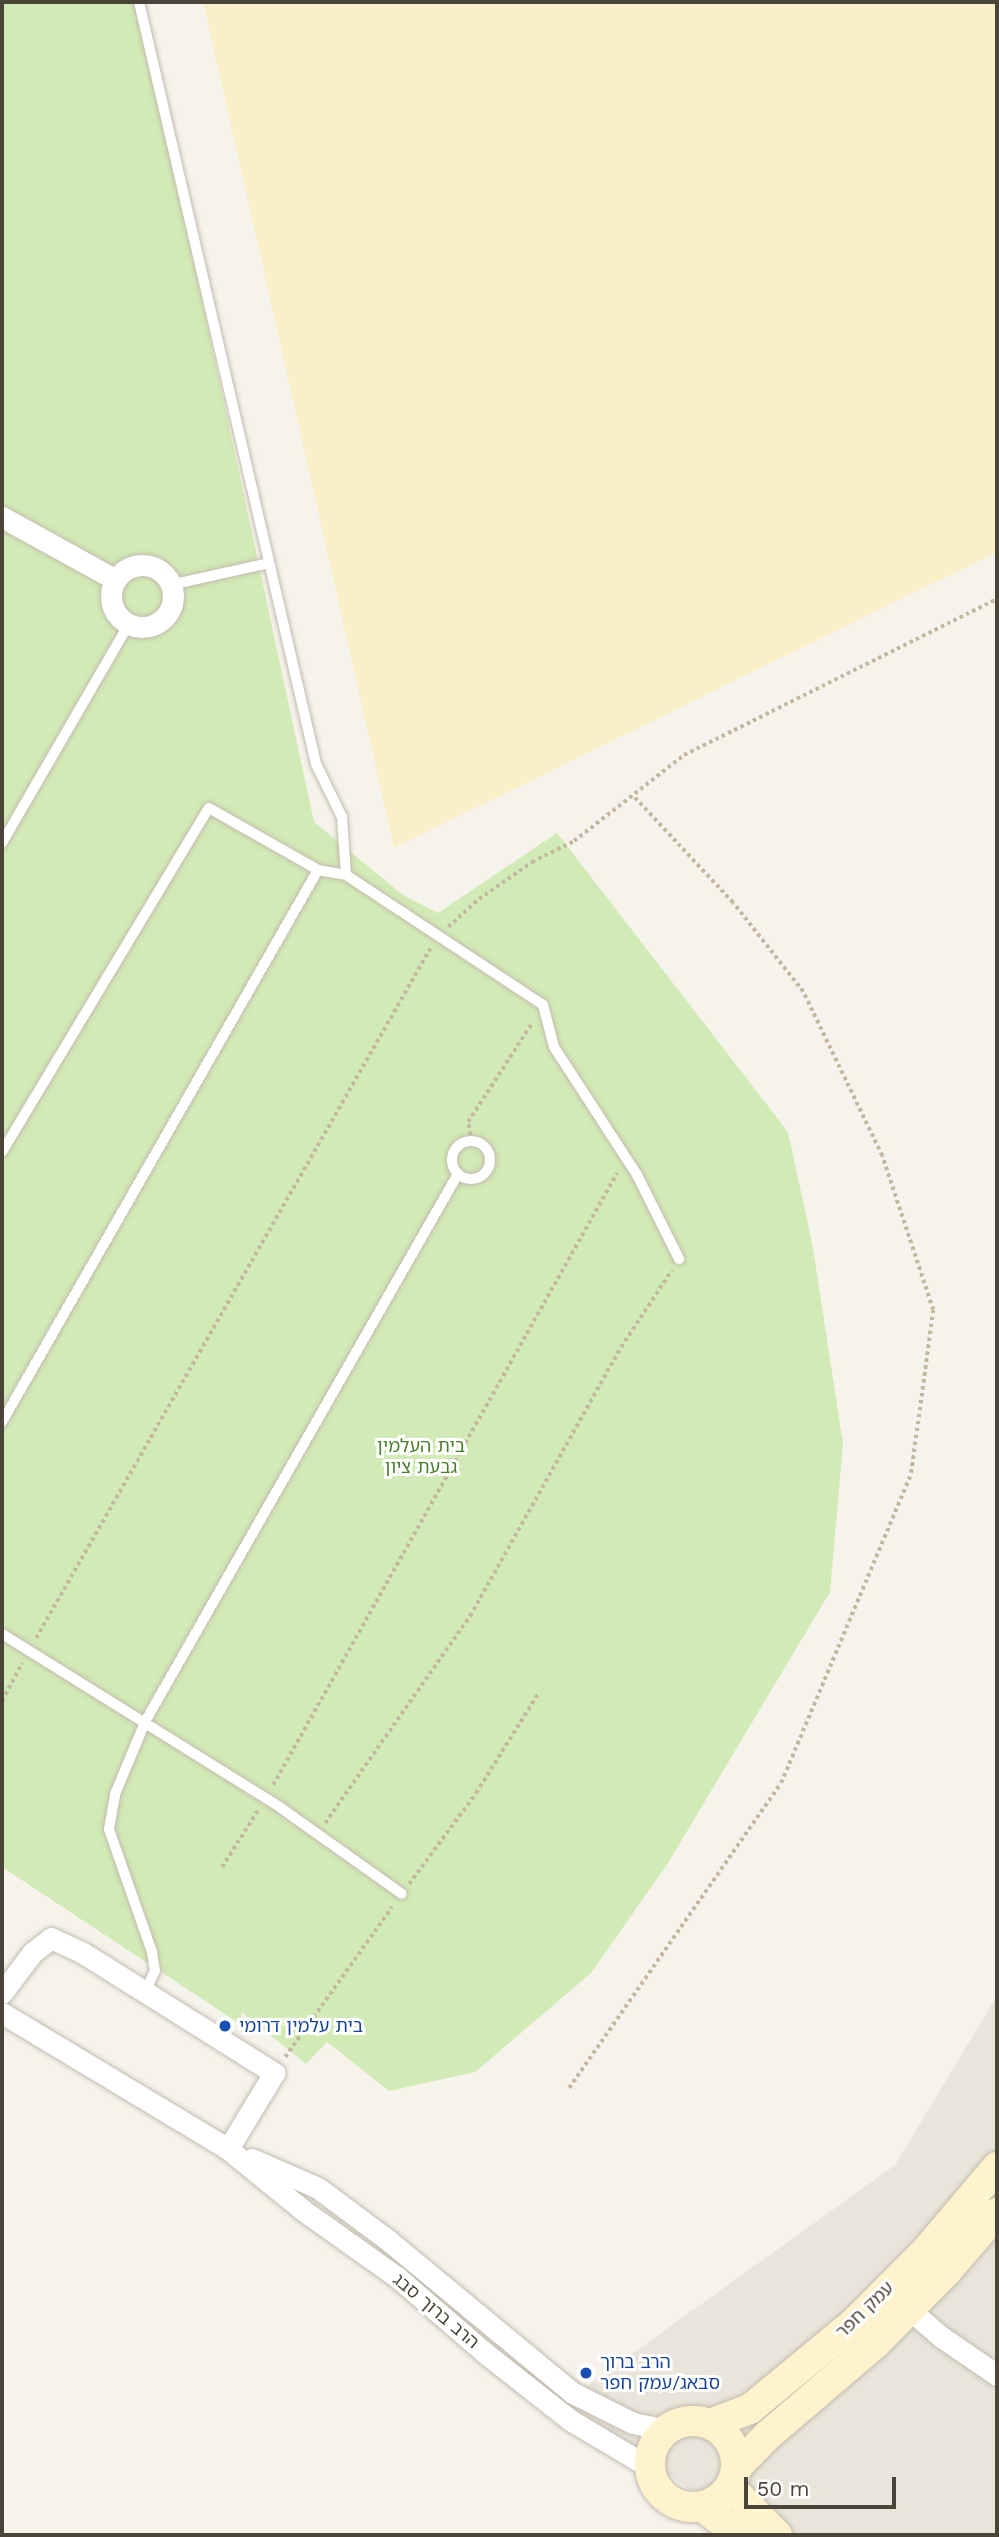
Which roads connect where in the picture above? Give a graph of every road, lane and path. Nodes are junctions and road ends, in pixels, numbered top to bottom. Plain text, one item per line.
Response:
1 (139, 2) edge
2 (2, 517) edge
3 (269, 563) junction
4 (116, 580) junction
5 (170, 585) junction
6 (997, 599) edge
7 (129, 624) junction
8 (633, 796) junction
9 (2, 843) edge
10 (318, 870) junction
11 (346, 875) junction
12 (437, 937) junction
13 (543, 1005) junction
14 (471, 1142) junction
15 (2, 1152) edge
16 (626, 1158) junction
17 (458, 1174) junction
18 (679, 1259) joint
19 (2, 1422) edge
20 (2, 1634) edge
21 (30, 1650) junction
22 (2, 1701) edge
23 (146, 1720) junction
24 (266, 1798) junction
25 (318, 1834) junction
26 (222, 1867) dead end
27 (402, 1894) dead end
28 (145, 1992) junction
29 (2, 1993) edge
30 (2, 2013) edge
31 (569, 2088) dead end
32 (228, 2149) junction
33 (997, 2167) edge
34 (997, 2213) edge
35 (909, 2309) junction
36 (997, 2375) edge
37 (710, 2424) junction
38 (666, 2430) junction
39 (649, 2467) junction
40 (733, 2478) junction
41 (703, 2507) junction
42 (739, 2535) edge
43 (778, 2535) edge

1 - 3 lane
2 - 4 street
3 - 5 lane
3 - 11 lane
4 - 5 street
4 - 7 street
5 - 7 street
6 - 8 path
7 - 9 lane
8 - 12 path
8 - 31 path
10 - 11 lane
10 - 15 lane
10 - 19 lane
11 - 12 lane
12 - 13 lane
12 - 21 path
13 - 14 path
13 - 16 lane
14 - 17 lane
14 - 17 lane
16 - 18 lane
16 - 24 path
17 - 23 lane
18 - 25 path
20 - 21 lane
21 - 22 path
21 - 23 lane
23 - 24 lane
23 - 28 lane
24 - 25 lane
24 - 26 path
25 - 27 lane
28 - 29 street
28 - 32 street
30 - 32 street, הרב ברוך סבג
32 - 38 street, הרב ברוך סבג
32 - 39 street, הרב ברוך סבג
33 - 37 street, עמק חפר
34 - 35 street, עמק חפר
35 - 36 street
35 - 40 street, עמק חפר
37 - 38 street
37 - 40 street
38 - 39 street
39 - 41 street
40 - 41 street
40 - 43 street
41 - 42 street

